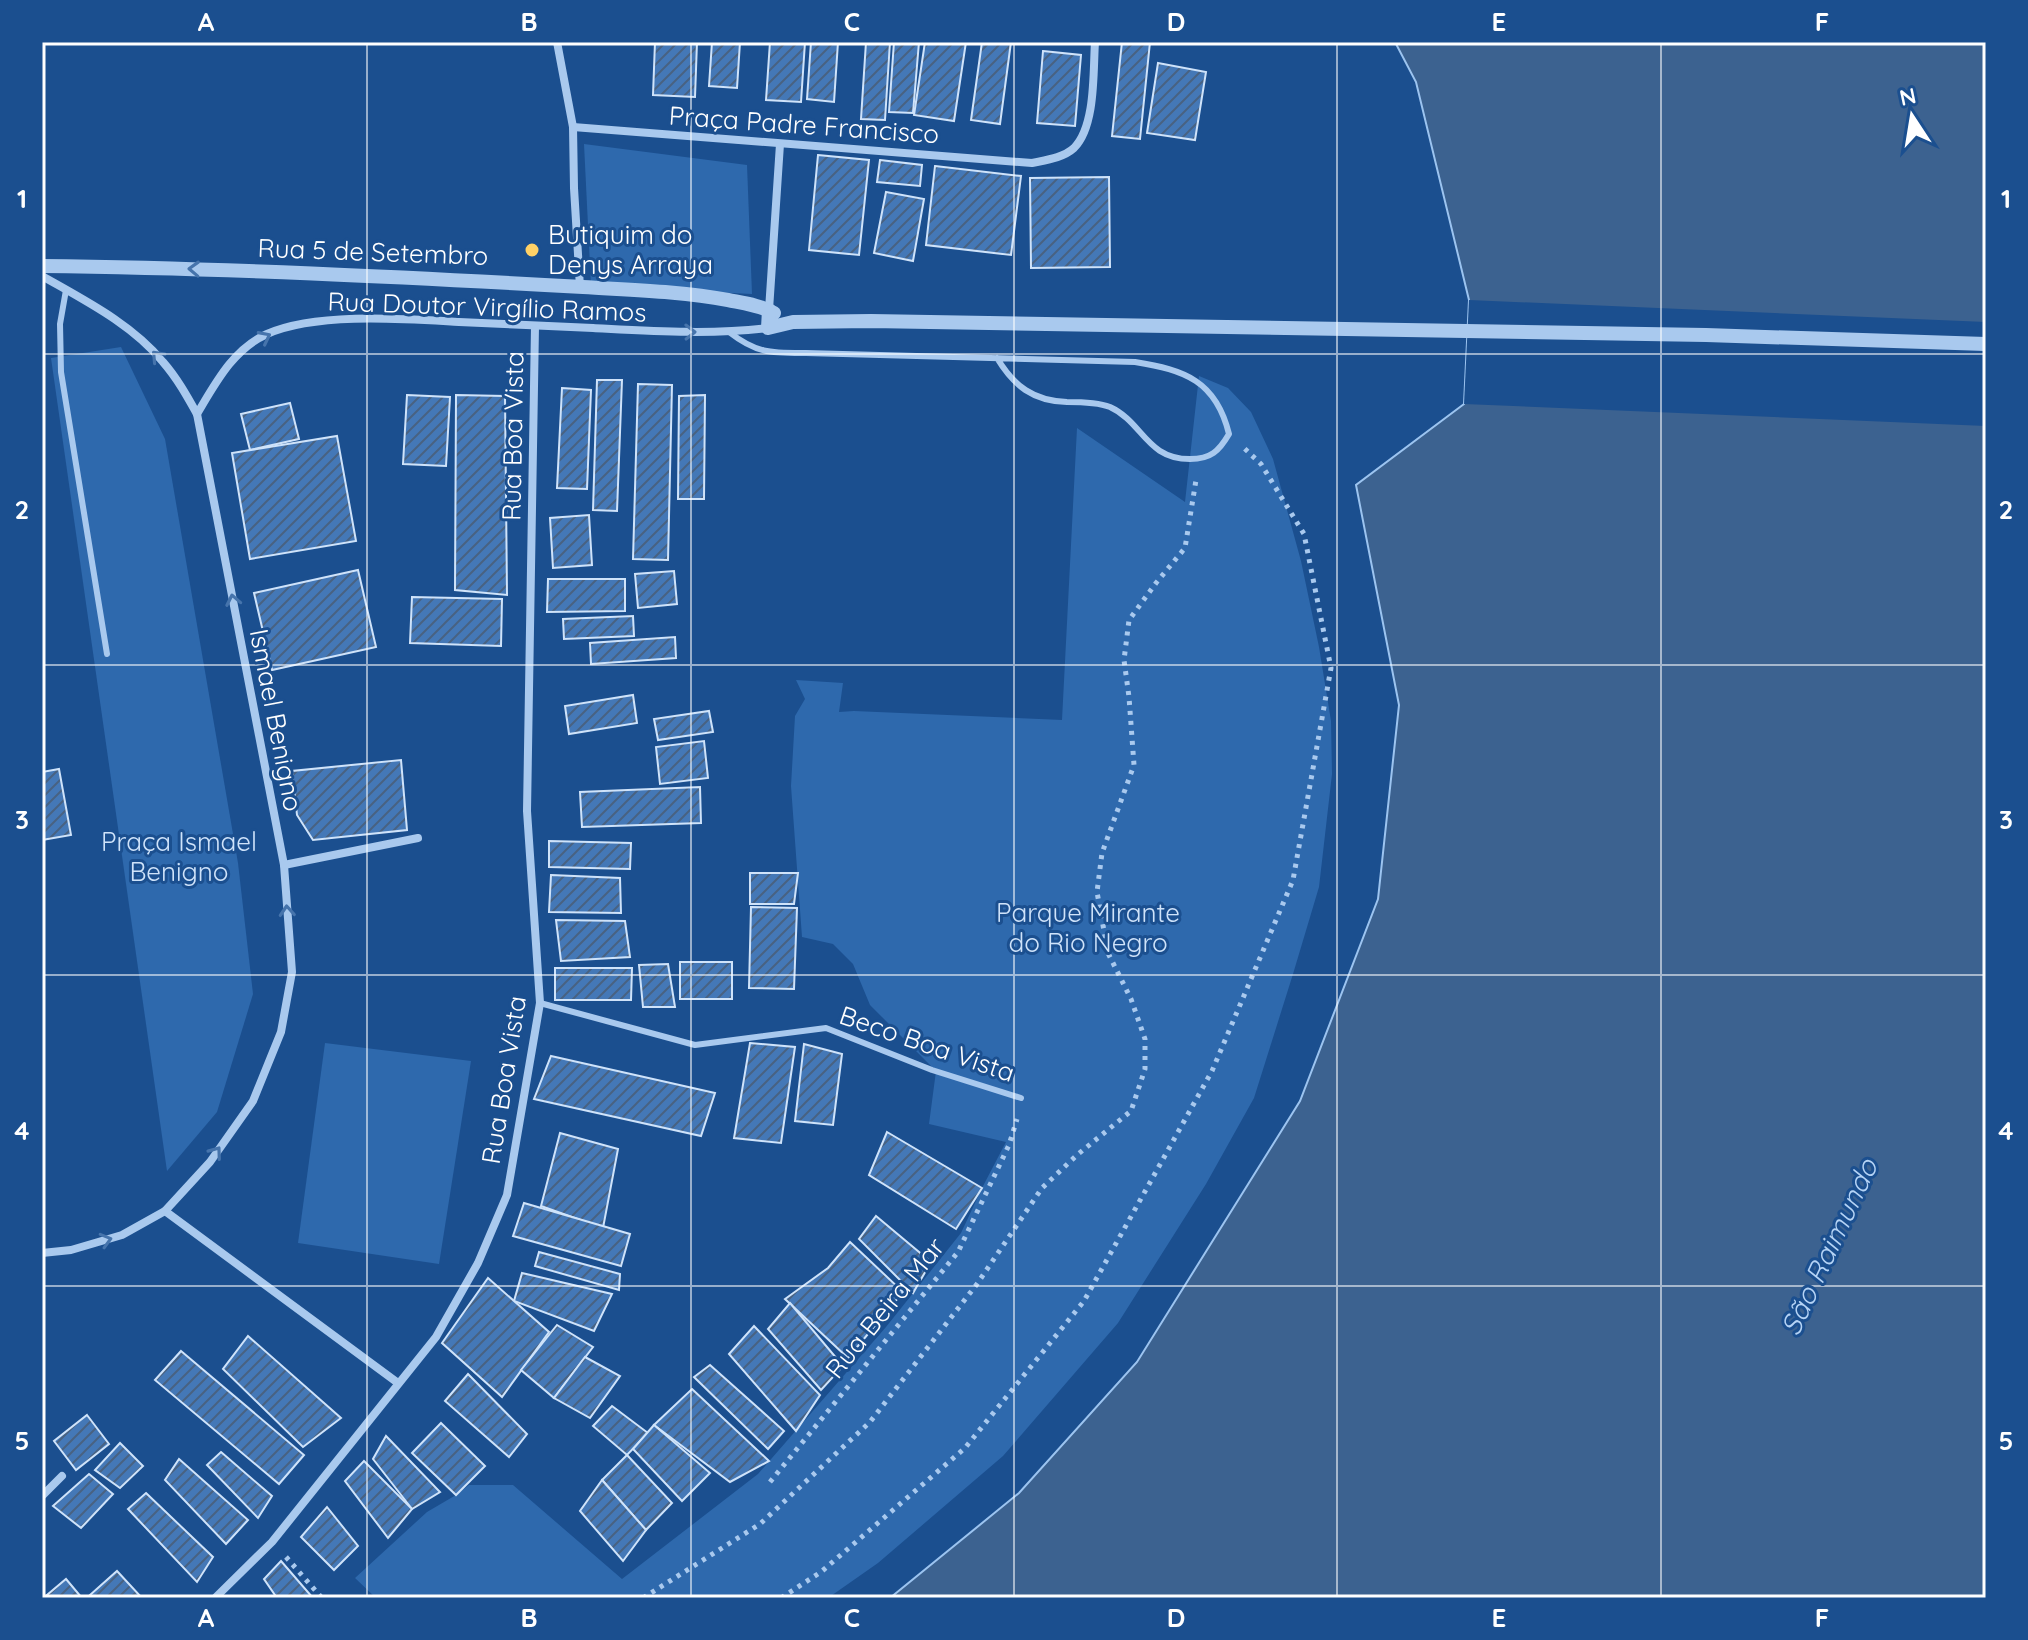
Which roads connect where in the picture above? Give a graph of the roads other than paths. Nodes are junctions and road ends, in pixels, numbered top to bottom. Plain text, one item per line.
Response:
1 (557, 42) edge
2 (1095, 42) edge
3 (573, 127) junction
4 (780, 144) junction
5 (42, 266) edge
6 (42, 276) edge
7 (580, 287) junction
8 (66, 290) junction
9 (769, 310) junction
10 (793, 322) junction
11 (535, 326) junction
12 (768, 328) junction
13 (727, 330) junction
14 (1986, 344) edge
15 (997, 358) junction
16 (197, 414) junction
17 (107, 654) dead end
18 (418, 838) dead end
19 (284, 865) junction
20 (540, 1003) junction
21 (1021, 1098) road end
22 (165, 1211) junction
23 (42, 1253) edge
24 (398, 1383) junction
25 (62, 1476) dead end
26 (42, 1496) edge
27 (215, 1598) edge

1 - 3 street
2 - 4 street, Praça Padre Francisco
3 - 4 street, Praça Padre Francisco
3 - 7 street
4 - 9 street
7 -> 5 street, Rua 5 de Setembro
6 - 8 street, Ismael Benigno
7 - 9 street, Rua 5 de Setembro
16 -> 8 street, Ismael Benigno
8 - 17 lane
9 - 10 street, Rua 5 de Setembro
9 - 12 street
10 - 12 street, Rua 5 de Setembro
10 - 14 street, Rua 5 de Setembro
11 -> 13 street, Rua Doutor Virgílio Ramos
16 -> 11 street, Rua Doutor Virgílio Ramos
11 - 20 street, Rua Boa Vista
12 - 13 street, Rua Doutor Virgílio Ramos
13 - 15 lane
15 - 15 lane
19 -> 16 street, Ismael Benigno
18 - 19 street
22 -> 19 street, Ismael Benigno
20 - 21 lane, Beco Boa Vista
20 - 24 street, Rua Boa Vista
23 -> 22 street, Ismael Benigno
22 - 24 street
24 - 27 street, Rua Boa Vista
25 - 26 street

